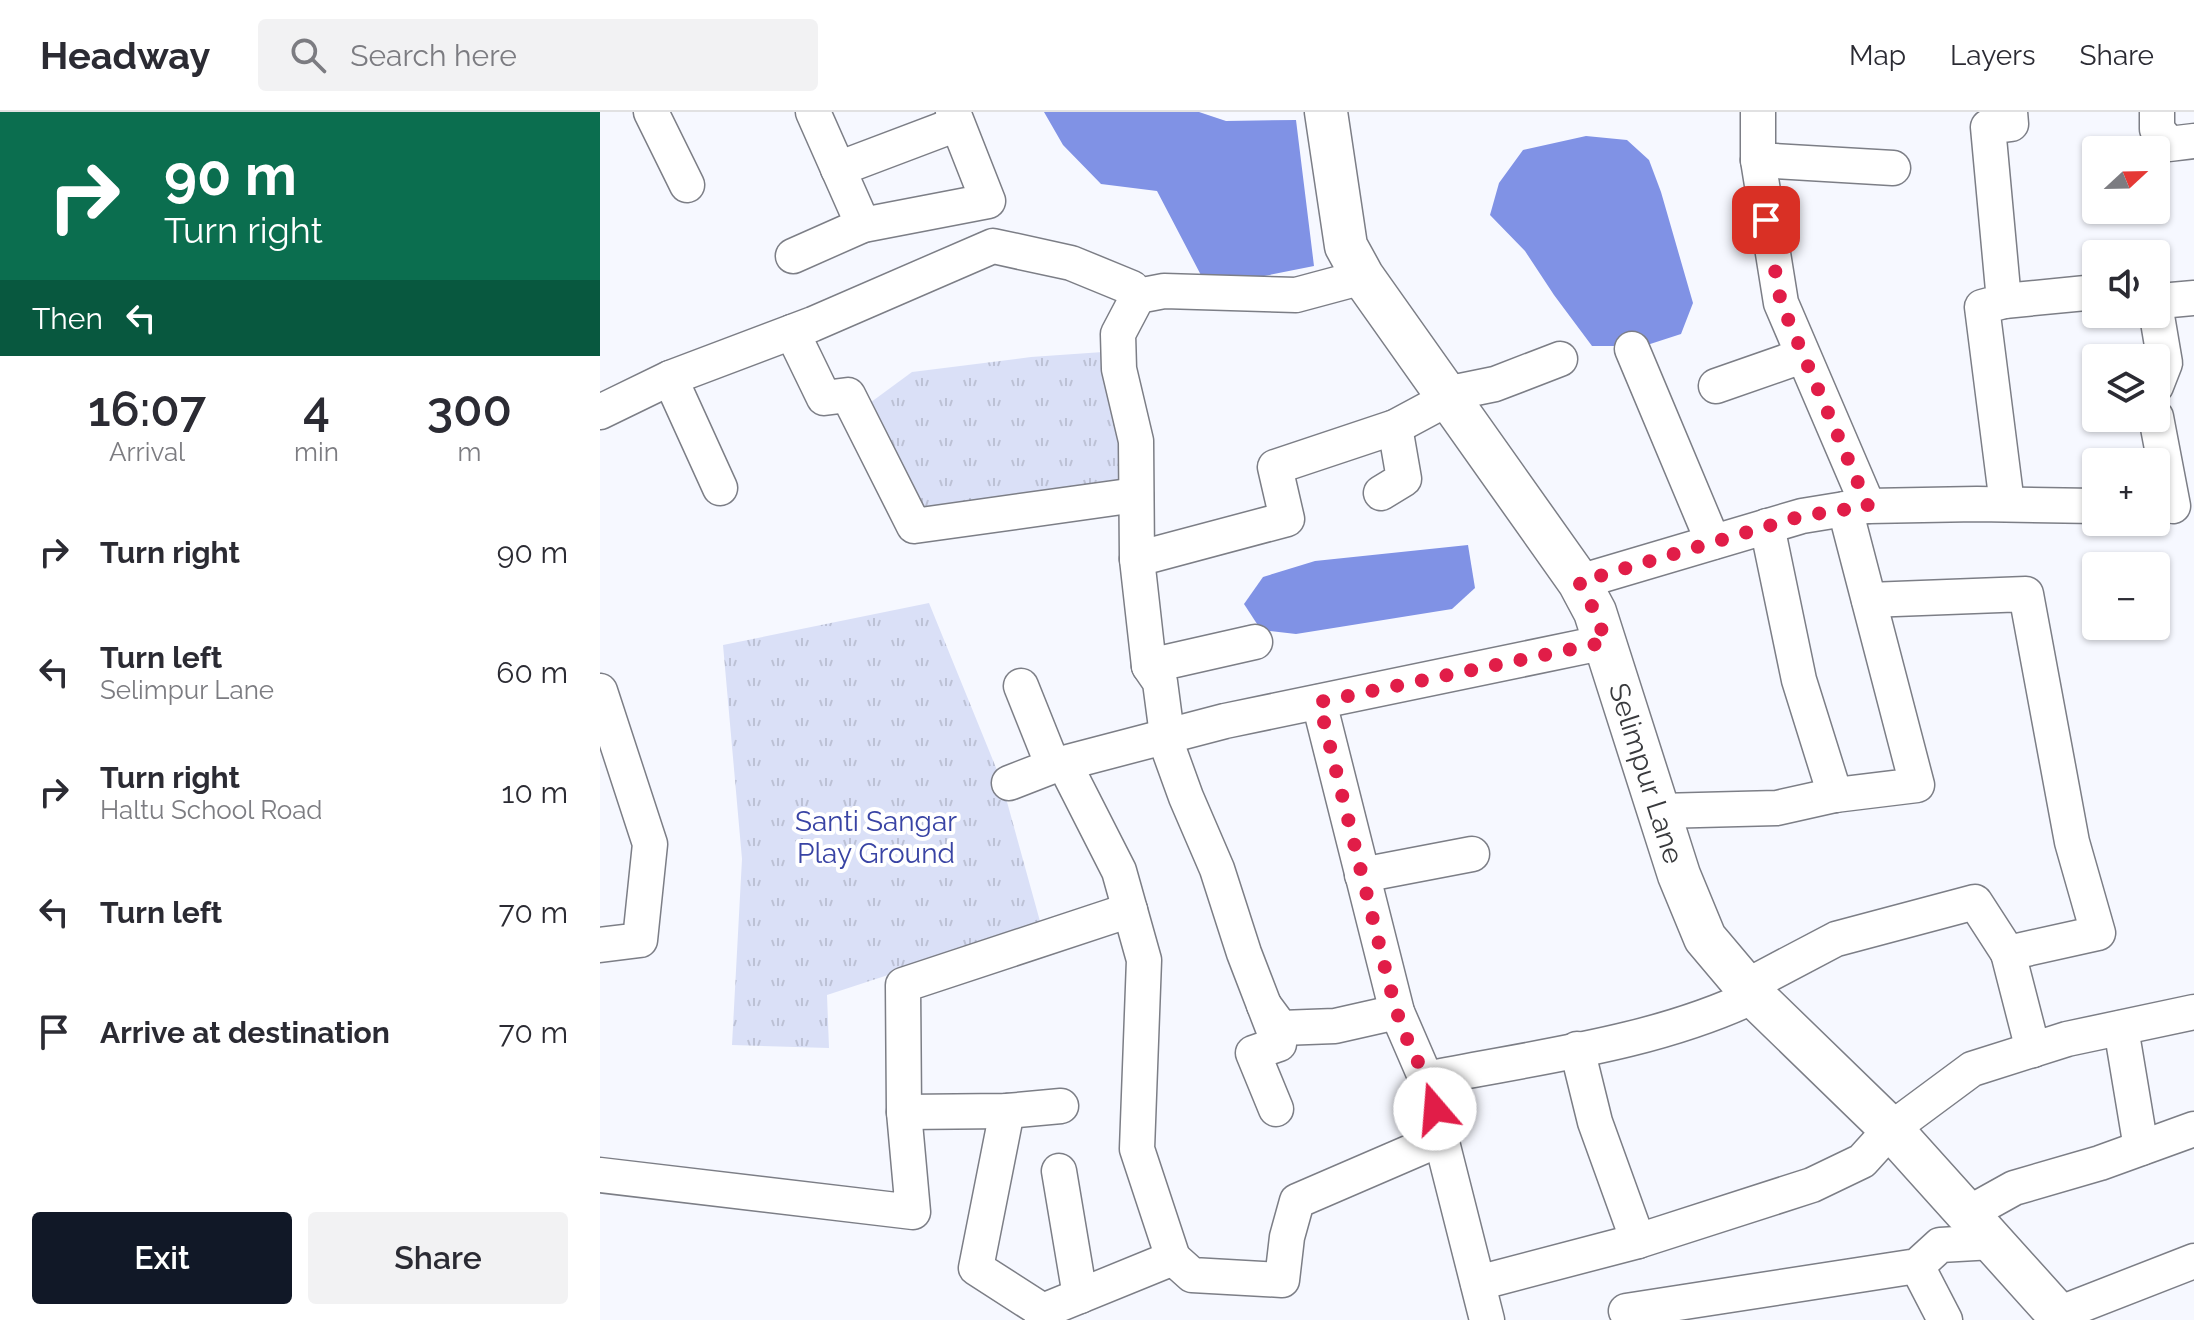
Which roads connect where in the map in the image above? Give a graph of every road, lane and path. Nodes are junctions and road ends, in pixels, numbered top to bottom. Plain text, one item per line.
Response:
1 (651, 112) edge
2 (813, 112) edge
3 (1326, 112) edge
4 (1758, 112) edge
5 (2010, 112) edge
6 (2157, 112) edge
7 (955, 118) edge
8 (2194, 141) edge
9 (1758, 160) junction
10 (1893, 168) dead end
11 (838, 169) junction
12 (687, 185) dead end
13 (863, 225) junction
14 (793, 256) dead end
15 (1363, 277) junction
16 (2082, 293) edge
17 (1138, 296) junction
18 (2194, 298) edge
19 (2170, 300) edge
20 (2004, 301) junction
21 (792, 332) junction
22 (1632, 349) dead end
23 (1802, 356) junction
24 (1560, 359) dead end
25 (670, 378) junction
26 (1716, 386) dead end
27 (1448, 396) junction
28 (600, 412) edge
29 (1395, 427) junction
30 (2159, 432) edge
31 (720, 488) dead end
32 (1381, 493) dead end
33 (1136, 495) junction
34 (2007, 504) junction
35 (2082, 506) edge
36 (2174, 506) edge
37 (1856, 508) junction
38 (1767, 526) junction
39 (1713, 542) junction
40 (1137, 559) junction
41 (1579, 582) junction
42 (1869, 600) junction
43 (1255, 642) dead end
44 (1606, 642) junction
45 (1149, 666) junction
46 (1021, 686) dead end
47 (600, 691) edge
48 (1319, 702) junction
49 (1167, 735) junction
50 (1059, 764) junction
51 (1009, 783) dead end
52 (1835, 795) junction
53 (1660, 811) junction
54 (1472, 854) dead end
55 (1362, 875) junction
56 (1130, 910) junction
57 (600, 945) edge
58 (2008, 953) junction
59 (1750, 992) junction
60 (1264, 1005) junction
61 (1397, 1012) junction
62 (2193, 1018) edge
63 (2121, 1028) junction
64 (1577, 1049) junction
65 (2033, 1050) junction
66 (1426, 1079) junction
67 (1061, 1106) dead end
68 (1276, 1109) dead end
69 (1007, 1111) junction
70 (904, 1112) junction
71 (1891, 1129) junction
72 (2194, 1129) edge
73 (1443, 1138) junction
74 (2141, 1148) junction
75 (1059, 1171) dead end
76 (600, 1175) edge
77 (1981, 1227) junction
78 (1638, 1241) junction
79 (1173, 1258) junction
80 (2194, 1261) edge
81 (1917, 1266) junction
82 (1478, 1283) junction
83 (1080, 1296) junction
84 (1626, 1311) dead end
85 (1676, 1312) edge
86 (1043, 1316) edge
87 (2061, 1317) edge
88 (1487, 1320) edge
89 (1945, 1320) edge

1 - 12 street
2 - 11 street
3 - 15 street, Selimpur Lane
4 - 9 street
5 - 20 street
6 - 8 street
7 - 11 street
7 - 13 street
9 - 10 street
9 - 23 street
11 - 13 street
13 - 14 street
15 - 17 street
15 - 27 street, Selimpur Lane
16 - 20 street
17 - 21 street
17 - 33 street
18 - 19 street
20 - 34 street
21 - 25 street
21 - 33 street
22 - 39 street
23 - 26 street
23 - 37 street
24 - 27 street
25 - 28 street
25 - 31 street
27 - 29 street
27 - 41 street, Selimpur Lane
29 - 32 street
29 - 40 street
30 - 36 street
33 - 40 street
34 - 35 street
34 - 37 street
37 - 38 street
37 - 42 street
38 - 39 street
38 - 52 street
39 - 41 street
40 - 45 street
41 - 44 street, Selimpur Lane
42 - 52 street
42 - 58 street
43 - 45 street
44 - 48 street
44 - 53 street, Selimpur Lane
45 - 49 street
46 - 50 street
47 - 57 street
48 - 49 street
48 - 55 street
49 - 50 street
49 - 60 street
50 - 51 street
50 - 56 street
52 - 53 street
53 - 59 street, Selimpur Lane
54 - 55 street
55 - 61 street
56 - 70 street
56 - 79 street
58 - 59 street
58 - 65 street
59 - 64 street
59 - 71 street, Selimpur Lane
60 - 61 street
60 - 68 street
61 - 66 street
62 - 63 street
63 - 65 street
63 - 74 street
64 - 66 street
64 - 78 street
65 - 71 street
66 - 73 street
67 - 69 street
69 - 70 street
69 - 86 street
70 - 76 street
71 - 77 street, Selimpur Lane
71 - 78 street
72 - 74 street
73 - 79 street
73 - 82 street
74 - 77 street
75 - 83 street
77 - 81 street
77 - 87 street, Selimpur Lane
78 - 82 street
79 - 83 street
80 - 87 street
81 - 85 street
81 - 89 street
82 - 88 street
83 - 86 street
84 - 85 street

